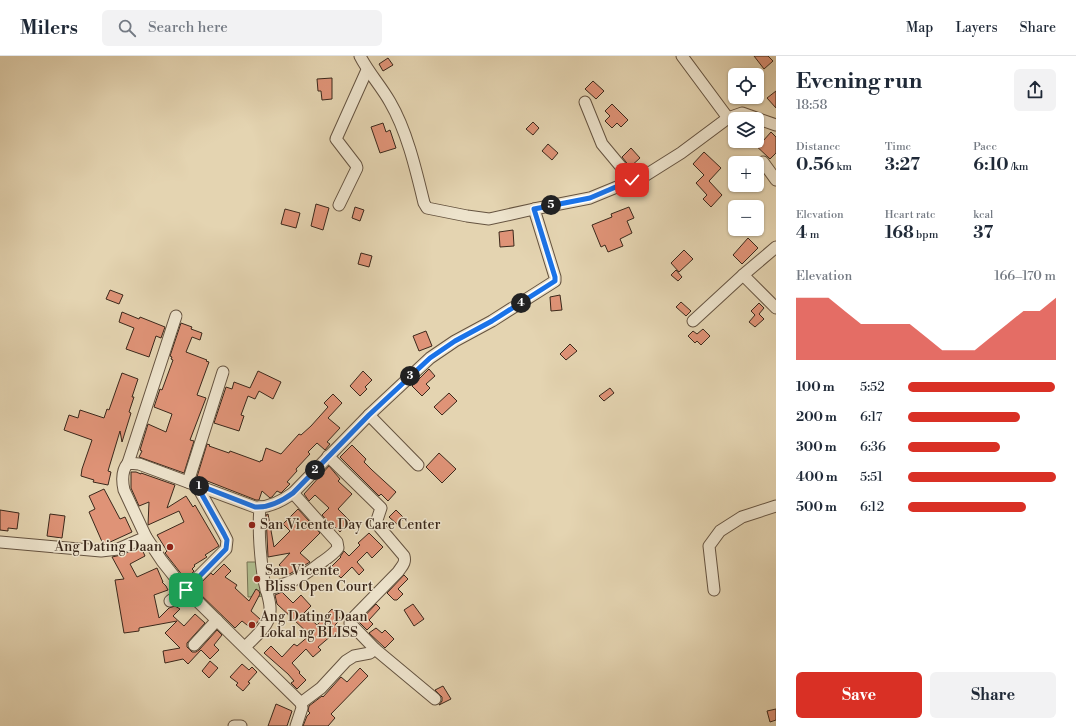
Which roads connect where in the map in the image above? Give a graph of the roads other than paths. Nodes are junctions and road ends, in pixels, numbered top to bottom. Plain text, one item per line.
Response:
1 (360, 56) edge
2 (682, 56) edge
3 (367, 70) junction
4 (585, 102) dead end
5 (728, 118) joint
6 (764, 121) edge
7 (776, 125) edge
8 (764, 163) edge
9 (632, 180) junction
10 (776, 180) edge
11 (339, 206) dead end
12 (534, 209) junction
13 (776, 247) edge
14 (743, 275) junction
15 (776, 308) edge
16 (176, 316) dead end
17 (693, 321) dead end
18 (223, 372) dead end
19 (369, 415) junction
20 (328, 456) junction
21 (128, 463) junction
22 (418, 465) dead end
23 (192, 483) junction
24 (293, 493) junction
25 (776, 506) edge
26 (260, 507) junction
27 (146, 537) junction
28 (0, 542) edge
29 (186, 590) junction
30 (266, 590) junction
31 (714, 590) dead end
32 (170, 601) dead end
33 (217, 620) junction
34 (194, 645) dead end
35 (245, 647) junction
36 (375, 649) junction
37 (435, 699) dead end
38 (301, 703) junction
39 (234, 726) edge
40 (241, 726) edge
41 (296, 726) edge

1 - 3 street
2 - 5 street
3 - 11 street
3 - 12 street
4 - 9 street
5 - 9 street
6 - 7 street
8 - 10 street
9 - 12 street
12 - 19 street
13 - 14 street
14 - 15 street
14 - 17 street
16 - 21 street
18 - 23 street
19 - 20 street
19 - 22 street
20 - 24 street
20 - 36 street
21 - 23 street
21 - 27 street
23 - 26 street
23 - 29 street
24 - 26 street
24 - 30 street
25 - 31 street
26 - 30 street
27 - 28 street
27 - 29 street
29 - 32 street
29 - 33 street
30 - 35 street
33 - 34 street
33 - 35 street
35 - 38 street
36 - 37 street
36 - 38 street
38 - 41 street
39 - 40 street

